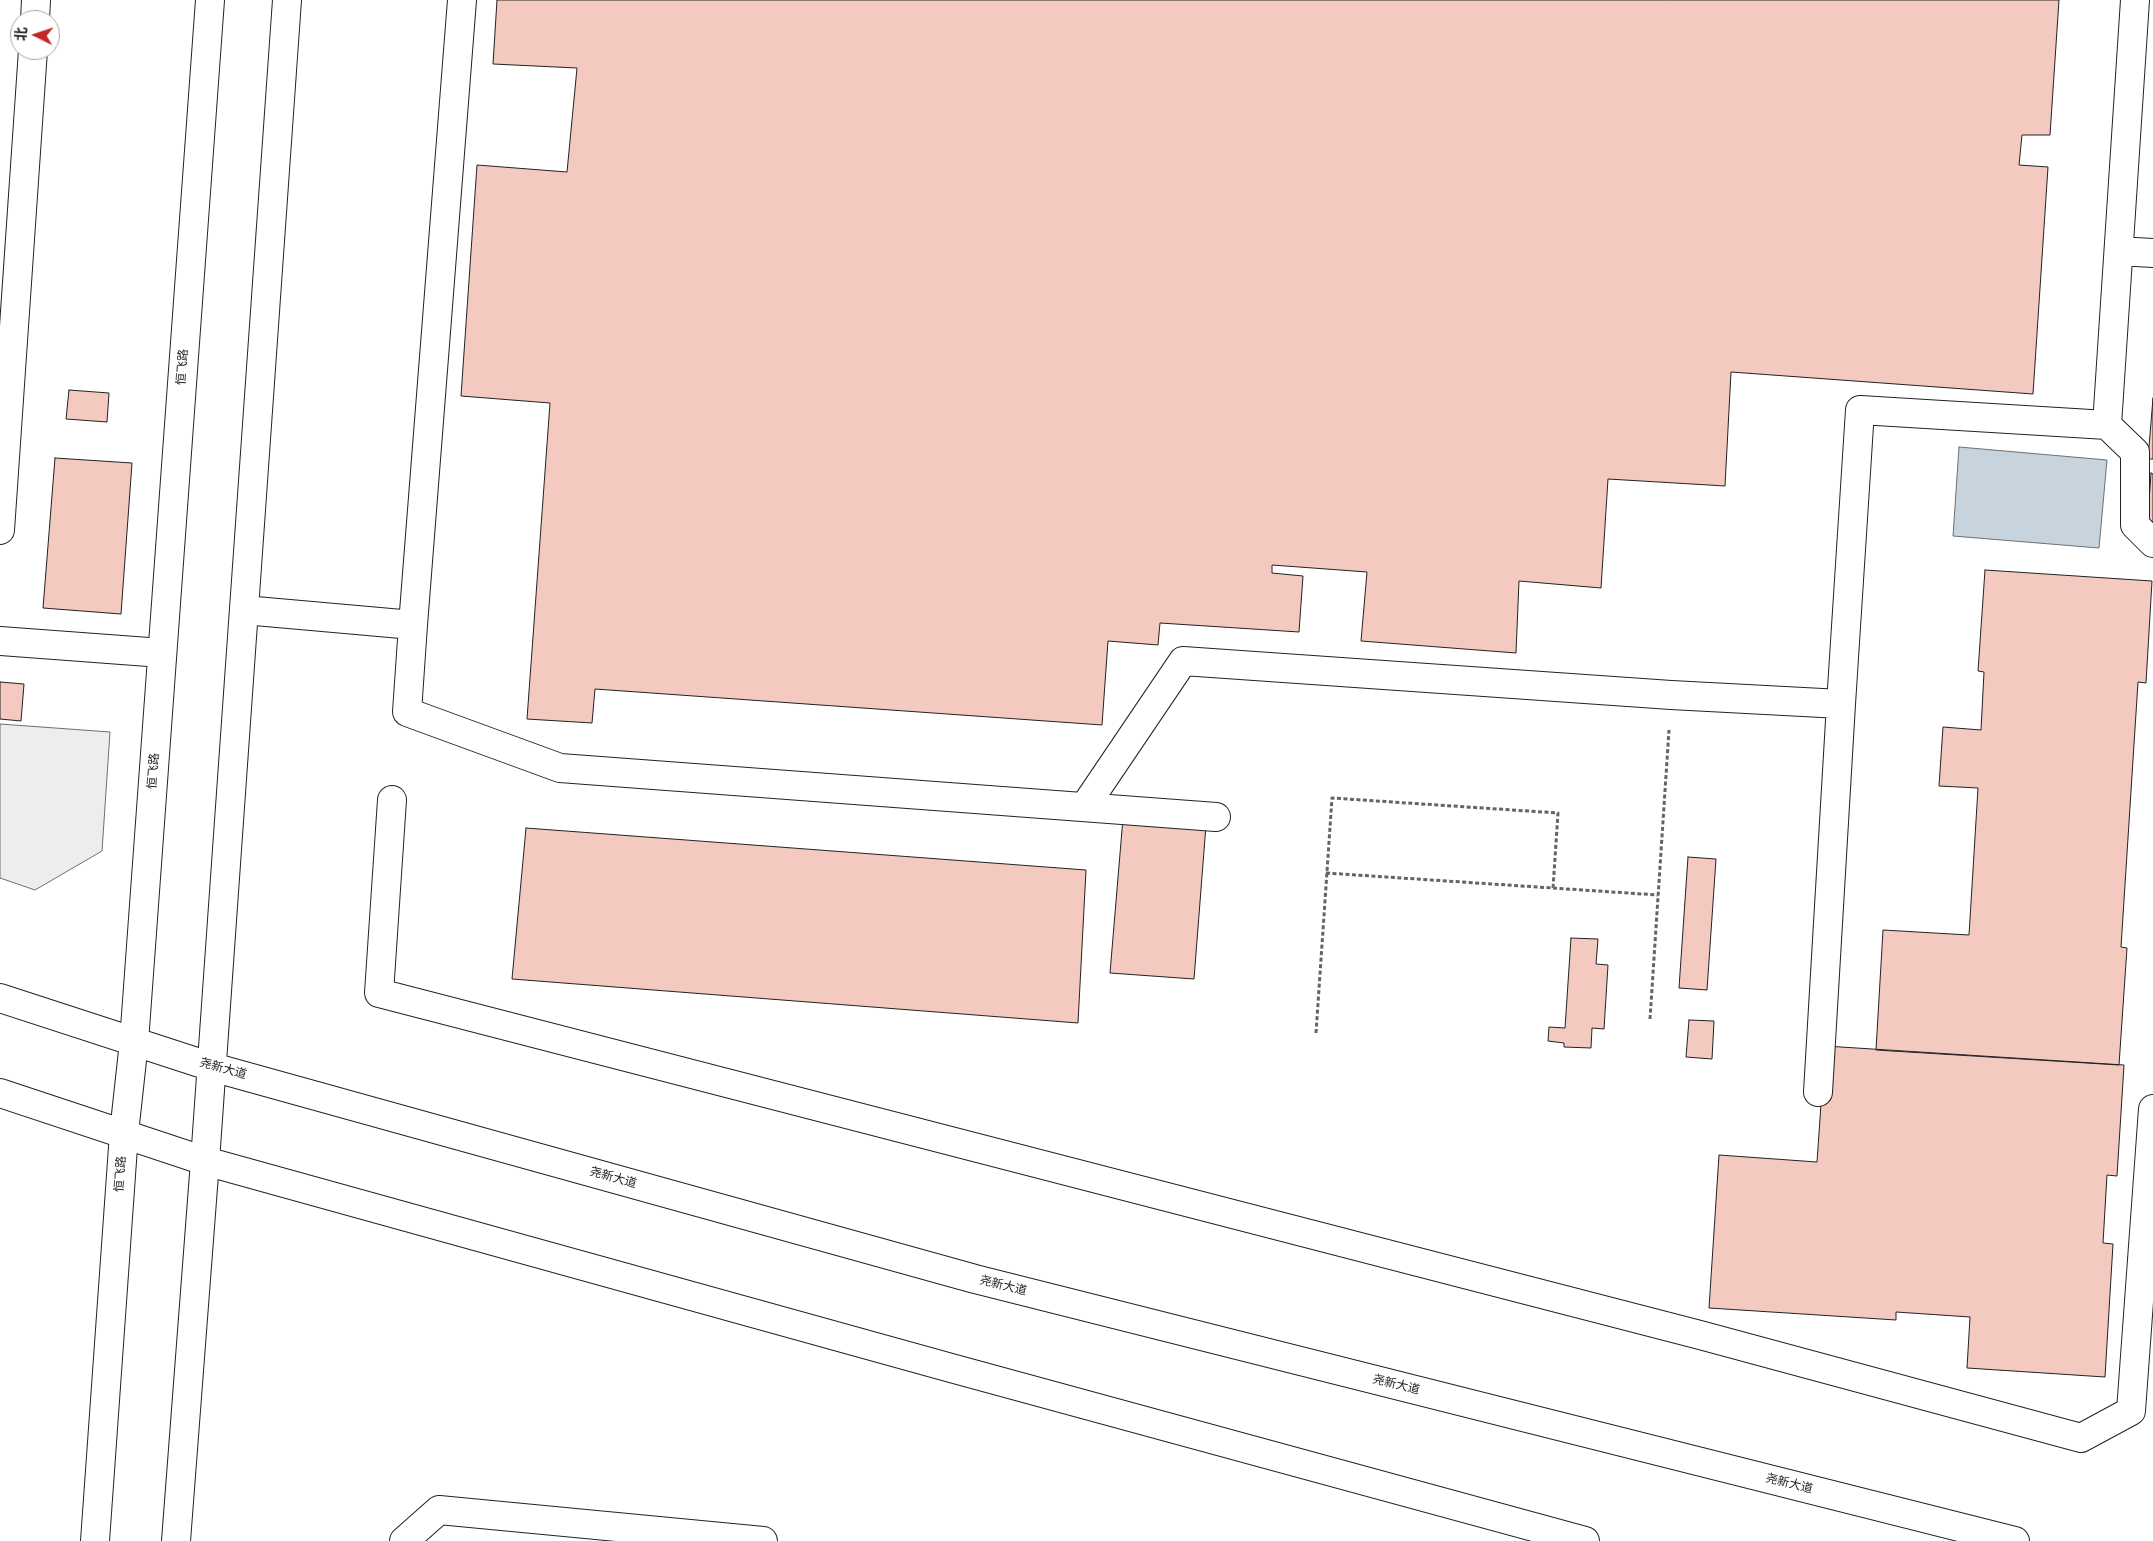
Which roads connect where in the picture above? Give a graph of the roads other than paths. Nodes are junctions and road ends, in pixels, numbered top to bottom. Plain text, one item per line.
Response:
1 (210, 0) edge
2 (287, 0) edge
3 (462, 0) edge
4 (2135, 0) edge
5 (32, 60) edge
6 (2119, 251) junction
7 (2153, 253) edge
8 (2107, 425) junction
9 (0, 530) edge
10 (2153, 543) edge
11 (244, 610) junction
12 (414, 625) junction
13 (0, 641) edge
14 (162, 652) junction
15 (1841, 704) junction
16 (392, 800) dead end
17 (1085, 806) junction
18 (1216, 816) dead end
19 (0, 998) edge
20 (134, 1042) junction
21 (212, 1067) junction
22 (1818, 1092) dead end
23 (0, 1093) edge
24 (2153, 1109) edge
25 (124, 1133) junction
26 (205, 1161) junction
27 (95, 1541) edge
28 (176, 1541) edge
29 (404, 1541) edge
30 (763, 1541) edge
31 (1585, 1541) edge
32 (2015, 1541) edge

1 - 14 main road, 恒飞路
2 - 11 main road
3 - 12 main road
4 - 6 main road
5 - 9 main road
6 - 7 main road
6 - 8 main road
8 - 10 main road
8 - 15 main road
11 - 12 main road
11 - 21 main road
12 - 17 main road
13 - 14 main road
14 - 20 main road, 恒飞路
15 - 17 main road
15 - 22 main road
16 - 24 main road
17 - 18 main road
19 - 20 main road, 尧新大道
20 - 21 main road, 尧新大道
20 - 25 main road, 恒飞路
21 - 26 main road
21 - 32 main road, 尧新大道
23 - 25 main road
25 - 26 main road
25 - 27 main road, 恒飞路
26 - 28 main road
26 - 31 main road
29 - 30 main road

